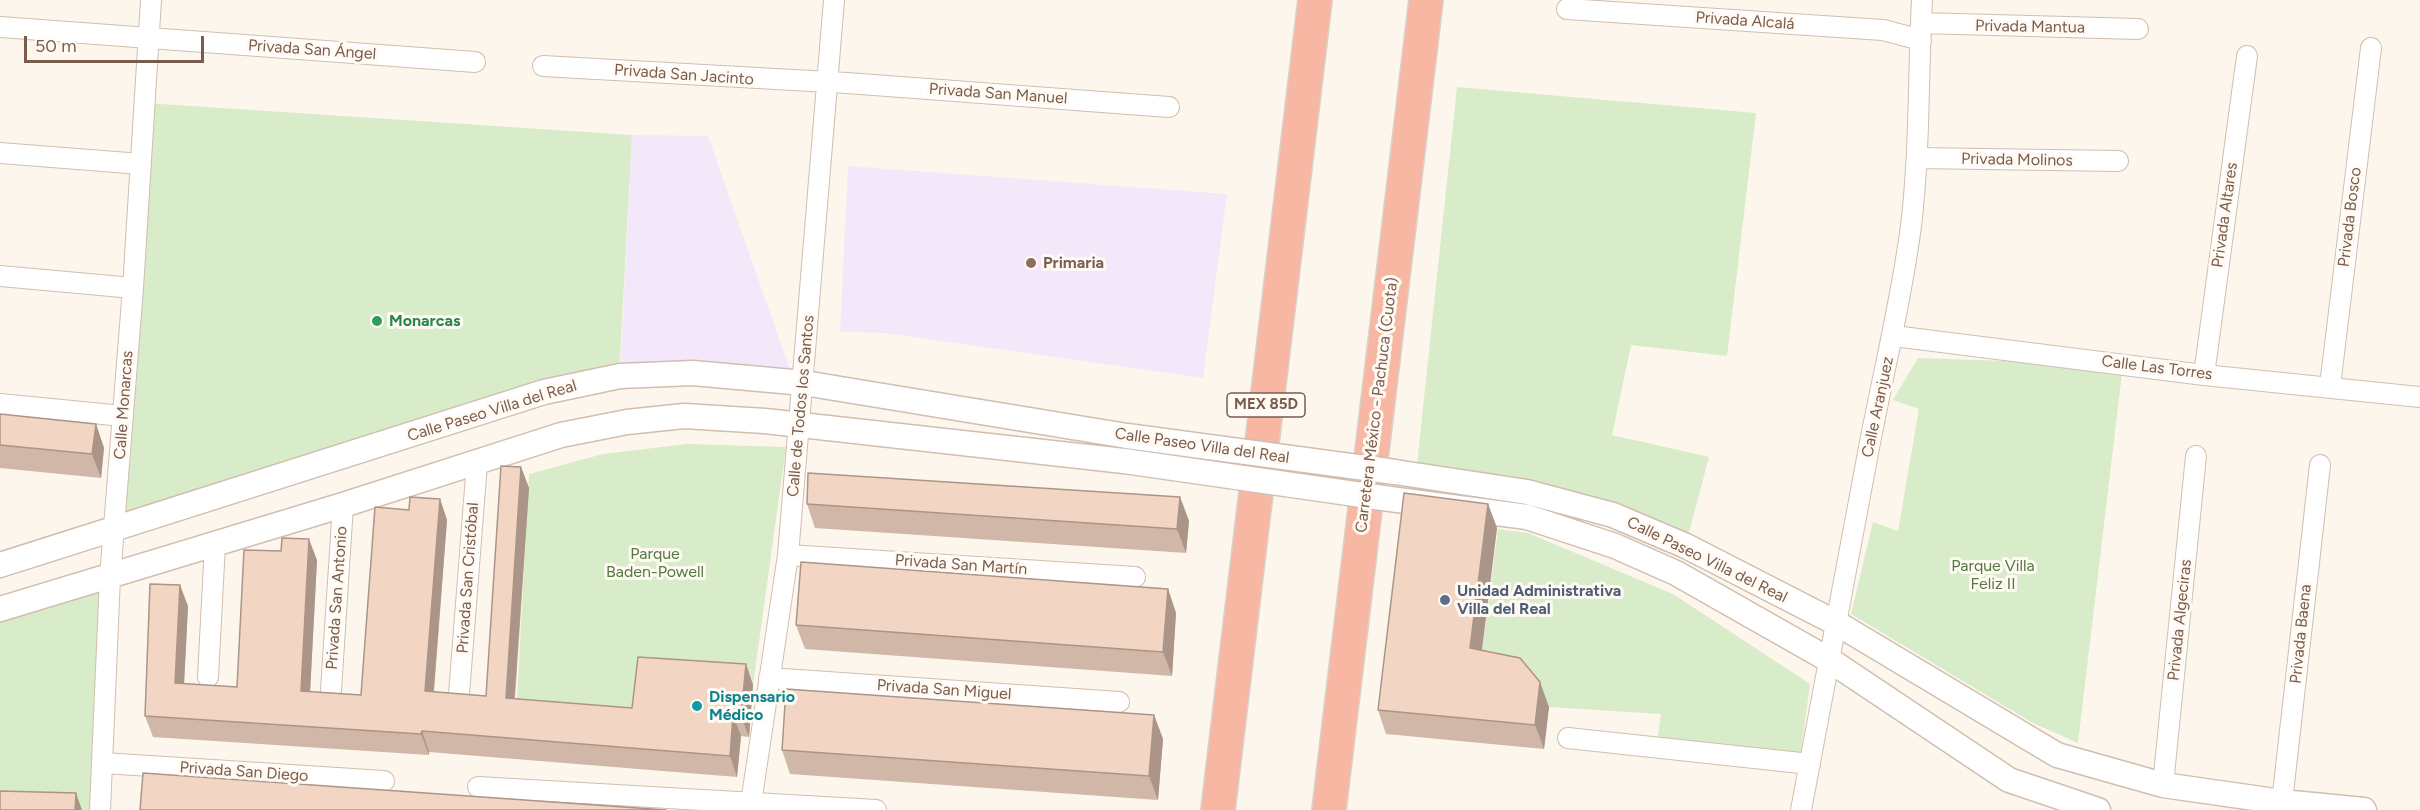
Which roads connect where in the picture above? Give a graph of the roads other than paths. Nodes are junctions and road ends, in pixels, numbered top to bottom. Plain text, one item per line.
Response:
1 (151, 0) edge
2 (834, 0) edge
3 (1315, 0) edge
4 (1426, 0) edge
5 (1922, 0) edge
6 (1567, 9) dead end
7 (0, 27) edge
8 (2138, 29) dead end
9 (1921, 32) junction
10 (149, 38) junction
11 (2371, 48) dead end
12 (2247, 56) dead end
13 (475, 62) dead end
14 (543, 66) dead end
15 (826, 84) junction
16 (1170, 107) dead end
17 (0, 153) edge
18 (1917, 158) junction
19 (2118, 161) dead end
20 (141, 164) junction
21 (0, 276) edge
22 (133, 288) junction
23 (1894, 336) junction
24 (2204, 375) junction
25 (804, 383) junction
26 (2330, 386) junction
27 (2420, 397) edge
28 (0, 404) edge
29 (123, 416) junction
30 (800, 426) junction
31 (2196, 456) dead end
32 (477, 463) junction
33 (2320, 465) dead end
34 (343, 505) junction
35 (113, 530) junction
36 (215, 544) junction
37 (788, 555) junction
38 (0, 565) edge
39 (1135, 576) dead end
40 (110, 577) junction
41 (0, 609) edge
42 (1838, 624) junction
43 (1831, 661) junction
44 (208, 677) dead end
45 (769, 678) junction
46 (331, 690) edge
47 (459, 694) edge
48 (1119, 702) dead end
49 (1568, 738) dead end
50 (103, 763) junction
51 (1810, 764) junction
52 (384, 781) dead end
53 (2163, 784) junction
54 (478, 787) dead end
55 (2282, 802) junction
56 (750, 806) edge
57 (100, 810) edge
58 (876, 810) edge
59 (1218, 810) edge
60 (1329, 810) edge
61 (1801, 810) edge
62 (2098, 810) edge
63 (2364, 810) edge

1 - 10 street, Calle Monarcas
2 - 15 street, Calle de Todos los Santos
3 - 59 highway, MEX 85D
4 - 60 highway, Carretera México - Pachuca (Cuota)
5 - 9 street, Calle Aranjuez
6 - 9 street, Privada Alcalá
7 - 10 street, Privada San Ángel
8 - 9 street, Privada Mantua
9 - 18 street, Calle Aranjuez
10 - 13 street, Privada San Ángel
10 - 20 street, Calle Monarcas
11 - 26 street, Privada Bosco
12 - 24 street, Privada Altares
14 - 15 street, Privada San Jacinto
15 - 16 street, Privada San Manuel
15 - 25 street, Calle de Todos los Santos
17 - 20 street
18 - 19 street, Privada Molinos
18 - 23 street, Calle Aranjuez
20 - 22 street, Calle Monarcas
21 - 22 street
22 - 29 street, Calle Monarcas
23 - 24 street, Calle Las Torres
23 - 42 street, Calle Aranjuez
24 - 26 street, Calle Las Torres
25 - 30 street, Calle de Todos los Santos
25 - 35 street, Calle Paseo Villa del Real
25 - 42 street, Calle Paseo Villa del Real, bridge
26 - 27 street, Calle Las Torres
28 - 29 street
29 - 35 street, Calle Monarcas
30 - 32 street, Calle Paseo Villa del Real
30 - 37 street, Calle de Todos los Santos
30 - 43 street, Calle Paseo Villa del Real, bridge
31 - 53 street, Privada Algeciras
32 - 34 street, Calle Paseo Villa del Real
32 - 47 street, Privada San Cristóbal
33 - 55 street, Privada Baena
34 - 36 street, Calle Paseo Villa del Real
34 - 46 street, Privada San Antonio
35 - 38 street, Calle Paseo Villa del Real
35 - 40 street, Calle Monarcas
36 - 40 street, Calle Paseo Villa del Real
36 - 44 street
37 - 39 street, Privada San Martín
37 - 45 street, Calle de Todos los Santos
40 - 41 street, Calle Paseo Villa del Real
40 - 50 street, Calle Monarcas
42 - 43 street, Calle Aranjuez
42 - 53 street, Calle Paseo Villa del Real
43 - 51 street, Calle Aranjuez
43 - 62 street, Calle Paseo Villa del Real
45 - 48 street, Privada San Miguel
45 - 56 street, Calle de Todos los Santos
49 - 51 street
50 - 52 street, Privada San Diego
50 - 57 street, Calle Monarcas
51 - 61 street, Calle Aranjuez
53 - 55 street, Calle Paseo Villa del Real
54 - 56 street
55 - 63 street, Calle Paseo Villa del Real
56 - 58 street

